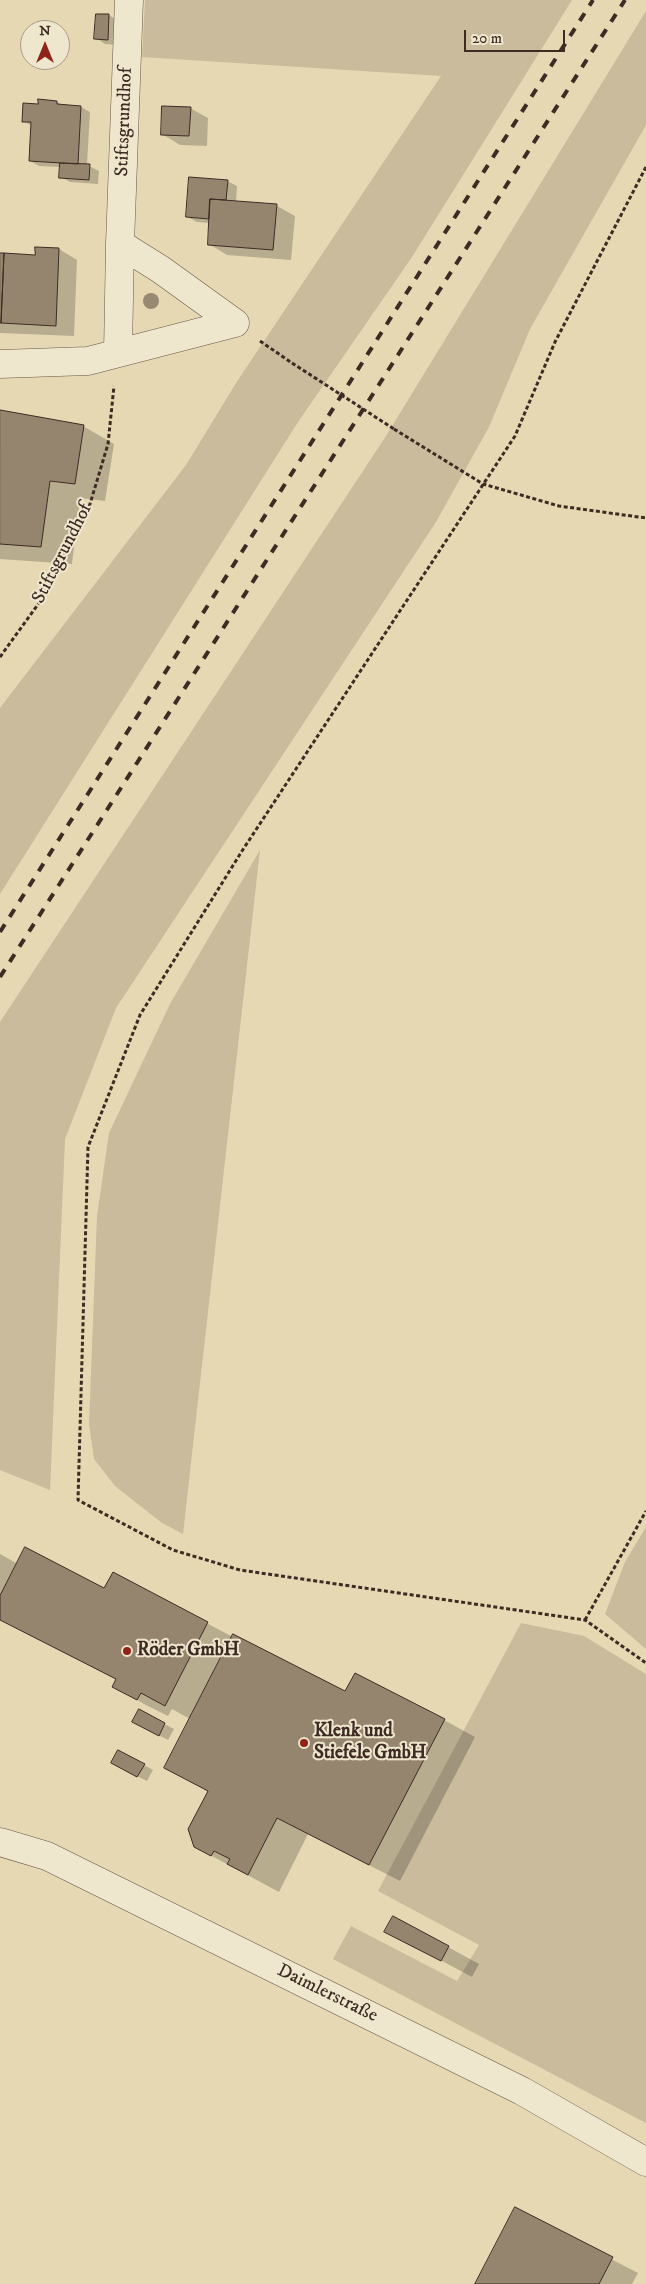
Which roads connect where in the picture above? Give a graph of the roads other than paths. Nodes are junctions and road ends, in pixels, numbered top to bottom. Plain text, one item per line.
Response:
1 (130, 0) edge
2 (120, 244) junction
3 (118, 352) junction
4 (0, 364) edge
5 (0, 1842) edge
6 (646, 2162) edge

1 - 2 street, Stiftsgrundhof
2 - 3 street, Stiftsgrundhof
2 - 3 street
3 - 4 street
5 - 6 street, Daimlerstraße

